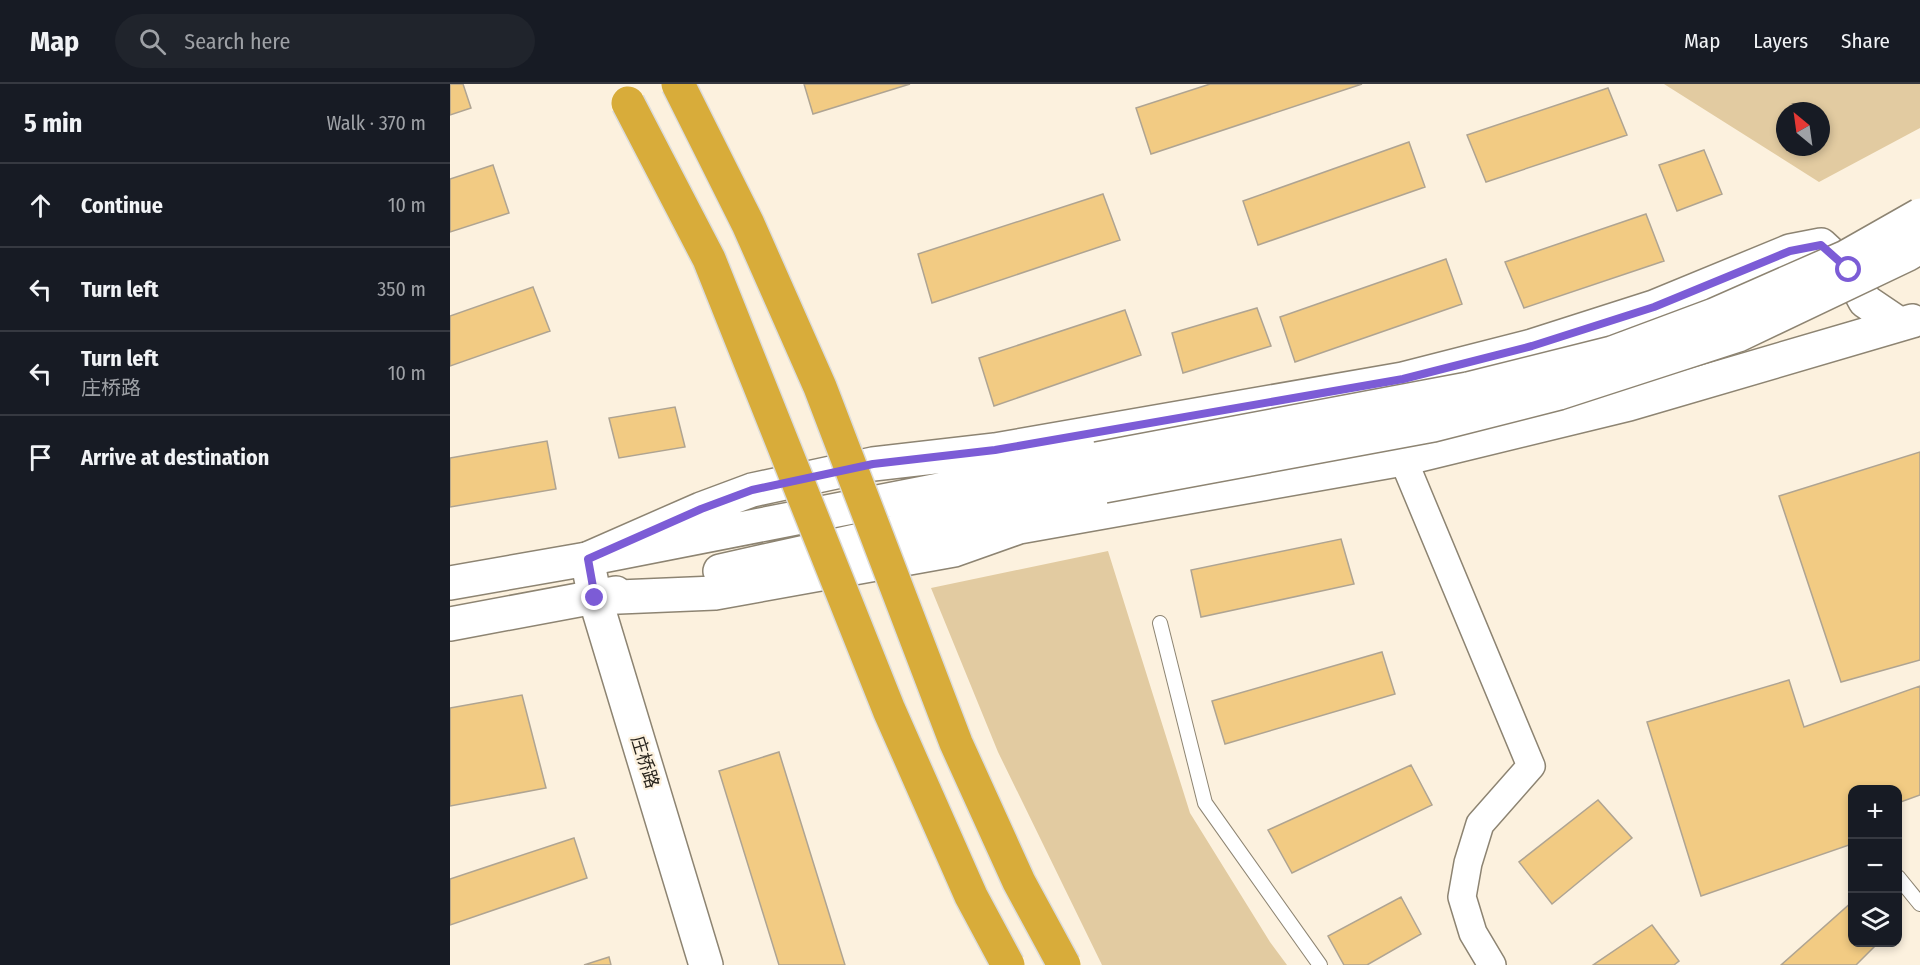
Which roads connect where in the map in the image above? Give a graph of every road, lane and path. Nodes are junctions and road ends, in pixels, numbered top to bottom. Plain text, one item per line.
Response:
1 (678, 84) edge
2 (628, 103) dead end
3 (1920, 215) edge
4 (1920, 247) edge
5 (1910, 322) edge
6 (1403, 459) junction
7 (1101, 473) junction
8 (588, 559) junction
9 (450, 583) edge
10 (595, 598) junction
11 (1160, 622) dead end
12 (450, 624) edge
13 (1902, 882) edge
14 (1920, 904) edge
15 (706, 965) edge
16 (1008, 965) edge
17 (1064, 965) edge
18 (1320, 965) edge
19 (1492, 965) edge

1 - 17 highway, bridge
2 - 16 highway, bridge
3 - 7 main road, bridge
4 - 7 main road, bridge
5 - 6 main road
5 - 8 main road
6 - 10 main road
6 - 19 street
7 - 8 main road
7 - 10 main road
8 - 9 main road
8 - 10 main road, 庄桥路
10 - 12 main road
10 - 15 main road, 庄桥路
11 - 18 lane
13 - 14 lane

